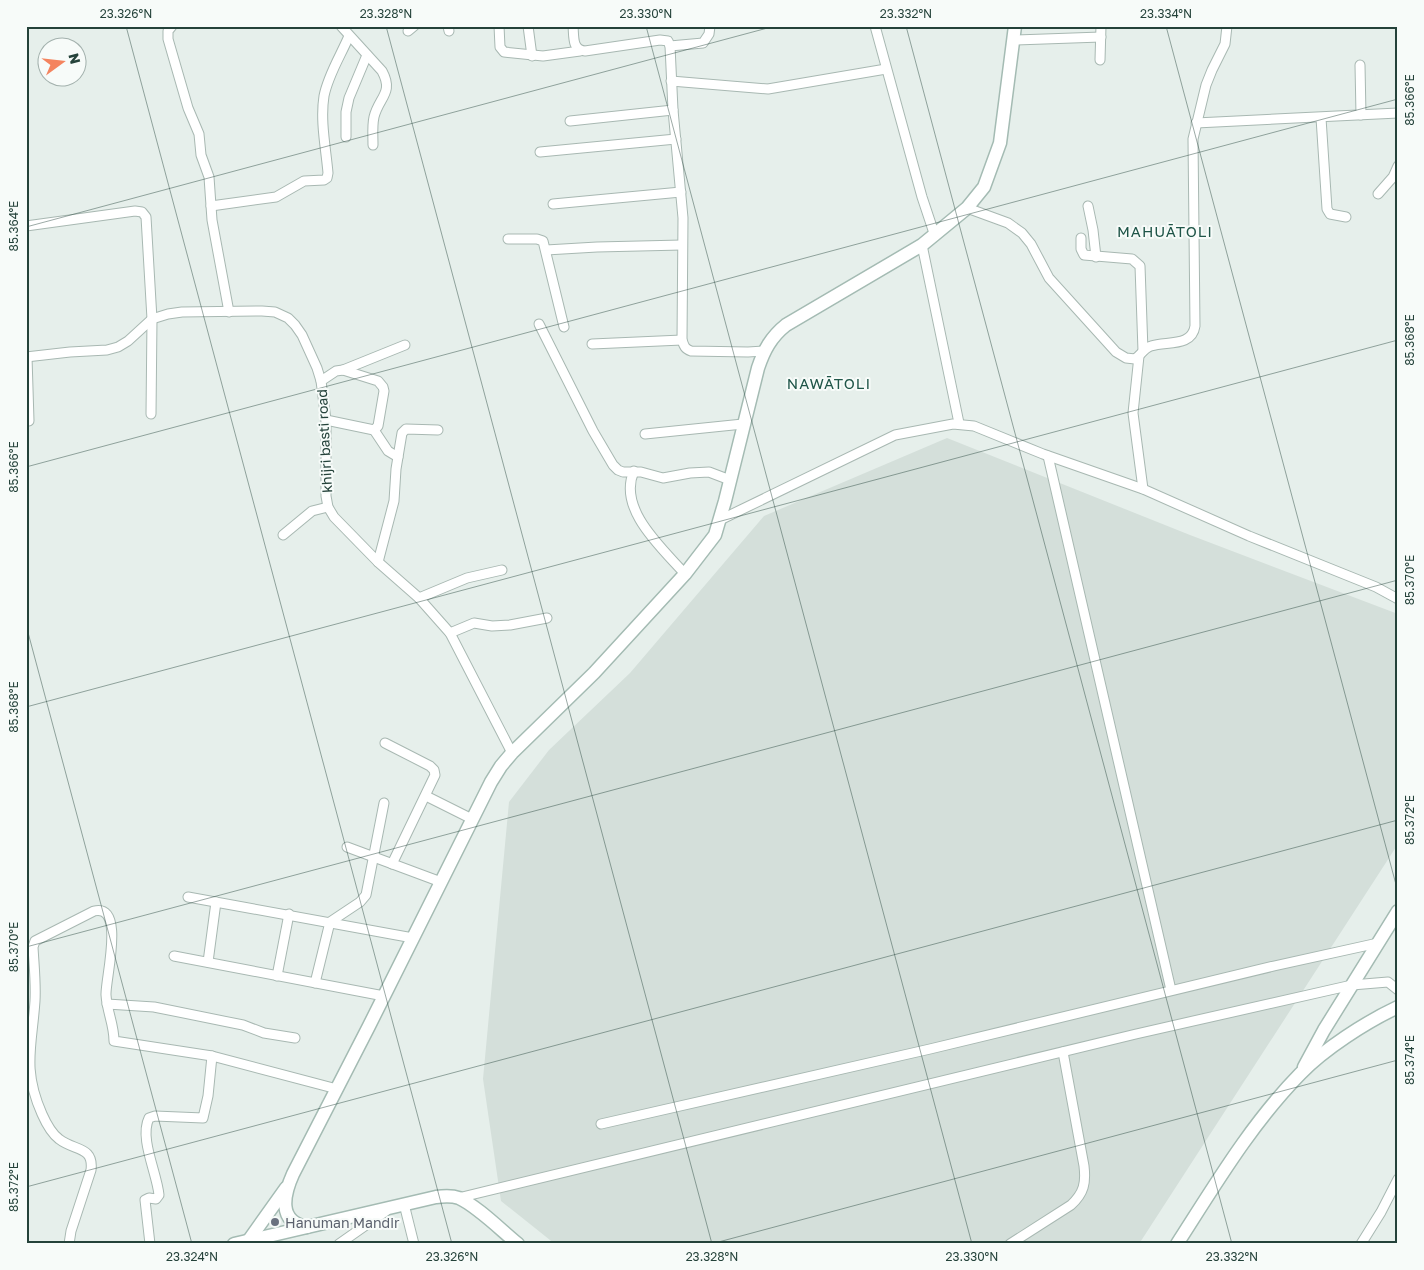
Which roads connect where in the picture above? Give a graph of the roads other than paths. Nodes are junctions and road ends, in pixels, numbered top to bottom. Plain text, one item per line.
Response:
1 (172, 26) edge
2 (341, 26) edge
3 (499, 26) edge
4 (528, 26) edge
5 (573, 26) edge
6 (710, 26) edge
7 (875, 26) edge
8 (1015, 26) edge
9 (1101, 26) edge
10 (1227, 26) edge
11 (349, 36) junction
12 (1101, 37) junction
13 (1013, 40) junction
14 (670, 46) junction
15 (580, 50) junction
16 (367, 55) junction
17 (532, 56) junction
18 (1100, 60) dead end
19 (1360, 65) dead end
20 (886, 69) junction
21 (671, 81) junction
22 (673, 110) junction
23 (1398, 113) edge
24 (1361, 115) junction
25 (1320, 118) junction
26 (570, 121) dead end
27 (1196, 123) junction
28 (346, 137) dead end
29 (676, 139) junction
30 (373, 146) dead end
31 (540, 152) dead end
32 (1398, 166) edge
33 (681, 192) junction
34 (1378, 194) dead end
35 (553, 204) dead end
36 (211, 206) junction
37 (1088, 206) dead end
38 (967, 208) junction
39 (1346, 217) dead end
40 (26, 226) edge
41 (934, 236) junction
42 (508, 238) dead end
43 (1081, 238) dead end
44 (682, 245) junction
45 (922, 245) junction
46 (546, 250) junction
47 (1096, 257) junction
48 (229, 312) junction
49 (152, 319) junction
50 (539, 324) dead end
51 (564, 327) dead end
52 (682, 340) junction
53 (592, 344) dead end
54 (405, 345) dead end
55 (764, 350) junction
56 (1141, 354) junction
57 (27, 357) edge
58 (343, 370) junction
59 (321, 381) junction
60 (151, 414) dead end
61 (326, 420) junction
62 (29, 421) dead end
63 (959, 423) junction
64 (743, 424) junction
65 (374, 430) junction
66 (438, 430) dead end
67 (645, 434) dead end
68 (1048, 456) junction
69 (398, 457) junction
70 (634, 471) junction
71 (730, 480) junction
72 (1143, 489) junction
73 (328, 507) junction
74 (720, 520) junction
75 (283, 535) dead end
76 (378, 562) junction
77 (502, 570) dead end
78 (685, 574) junction
79 (418, 598) junction
80 (1398, 599) edge
81 (547, 618) dead end
82 (450, 633) junction
83 (385, 743) dead end
84 (512, 753) junction
85 (426, 796) junction
86 (384, 803) dead end
87 (472, 819) junction
88 (347, 847) dead end
89 (374, 857) junction
90 (392, 864) junction
91 (441, 882) junction
92 (188, 896) dead end
93 (216, 902) junction
94 (1398, 911) edge
95 (289, 914) junction
96 (330, 922) junction
97 (413, 938) junction
98 (1378, 943) junction
99 (174, 956) dead end
100 (208, 962) junction
101 (277, 976) junction
102 (315, 983) junction
103 (1352, 986) junction
104 (1171, 990) junction
105 (1398, 990) edge
106 (384, 996) junction
107 (108, 1004) junction
108 (1398, 1007) edge
109 (294, 1038) dead end
110 (1063, 1052) junction
111 (212, 1056) junction
112 (1301, 1072) junction
113 (337, 1089) junction
114 (601, 1124) dead end
115 (1398, 1179) edge
116 (288, 1186) junction
117 (458, 1198) junction
118 (398, 1205) junction
119 (307, 1227) junction
120 (249, 1240) junction
121 (69, 1244) edge
122 (150, 1244) edge
123 (234, 1244) edge
124 (339, 1244) edge
125 (414, 1244) edge
126 (518, 1244) edge
127 (1010, 1244) edge
128 (1177, 1244) edge
129 (1361, 1244) edge

1 - 36 street
2 - 11 street
3 - 17 street
4 - 17 street
5 - 15 street
6 - 14 street
7 - 20 street
8 - 13 main road
9 - 12 street
10 - 27 street
11 - 16 street
11 - 36 street
12 - 13 street
12 - 18 street
13 - 38 main road
14 - 15 street
14 - 21 street
15 - 17 street
16 - 28 street
16 - 30 street
19 - 24 street
20 - 21 street
20 - 41 street
21 - 22 street
22 - 26 street
22 - 29 street
23 - 24 street
24 - 25 street
25 - 27 street
25 - 39 street
27 - 56 street
29 - 31 street
29 - 33 street
32 - 34 street
33 - 35 street
33 - 44 street
36 - 48 street
37 - 47 street
38 - 41 main road
38 - 56 street
40 - 49 street
41 - 45 main road
42 - 46 street
43 - 47 street
44 - 46 street
44 - 52 street
45 - 55 main road
45 - 63 street
46 - 51 street
47 - 56 street
48 - 49 street, khijri basti road
48 - 59 street, khijri basti road
49 - 57 street, khijri basti road
49 - 60 street
50 - 70 street
52 - 53 street
52 - 55 street
54 - 58 street
55 - 64 main road
56 - 72 street
57 - 62 street
58 - 59 street
58 - 65 street
59 - 61 street, khijri basti road
61 - 65 street
61 - 73 street, khijri basti road
63 - 68 street
63 - 74 street
64 - 67 street
64 - 71 main road
65 - 69 street
66 - 69 street
68 - 72 street
68 - 104 street
69 - 76 street
70 - 71 street
70 - 78 street
71 - 74 main road
72 - 80 street
73 - 75 street
73 - 76 street, khijri basti road
74 - 78 main road
76 - 79 street, khijri basti road
77 - 79 street
78 - 84 main road
79 - 82 street, khijri basti road
81 - 82 street
82 - 84 street, khijri basti road
83 - 85 street
84 - 87 main road
85 - 87 street
85 - 90 street
86 - 89 street
87 - 91 main road
88 - 89 street
89 - 90 street
89 - 96 street
90 - 91 street
91 - 97 main road
92 - 93 street
93 - 95 street
93 - 100 street
94 - 98 main road
95 - 96 street
95 - 101 street
96 - 97 street
96 - 102 street
97 - 106 main road
98 - 103 main road
98 - 104 street
99 - 100 street
100 - 101 street
101 - 102 street
102 - 106 street
103 - 105 street
103 - 110 street
103 - 112 main road
104 - 114 street
106 - 113 main road
107 - 109 street
107 - 111 street
107 - 121 street
108 - 112 main road
110 - 117 street
110 - 127 street
111 - 113 street
111 - 122 street
112 - 128 main road
113 - 116 main road
115 - 129 street
116 - 119 main road
116 - 120 main road
117 - 118 main road
117 - 126 main road
118 - 119 main road
118 - 124 street
118 - 125 street
119 - 120 main road
120 - 123 main road

